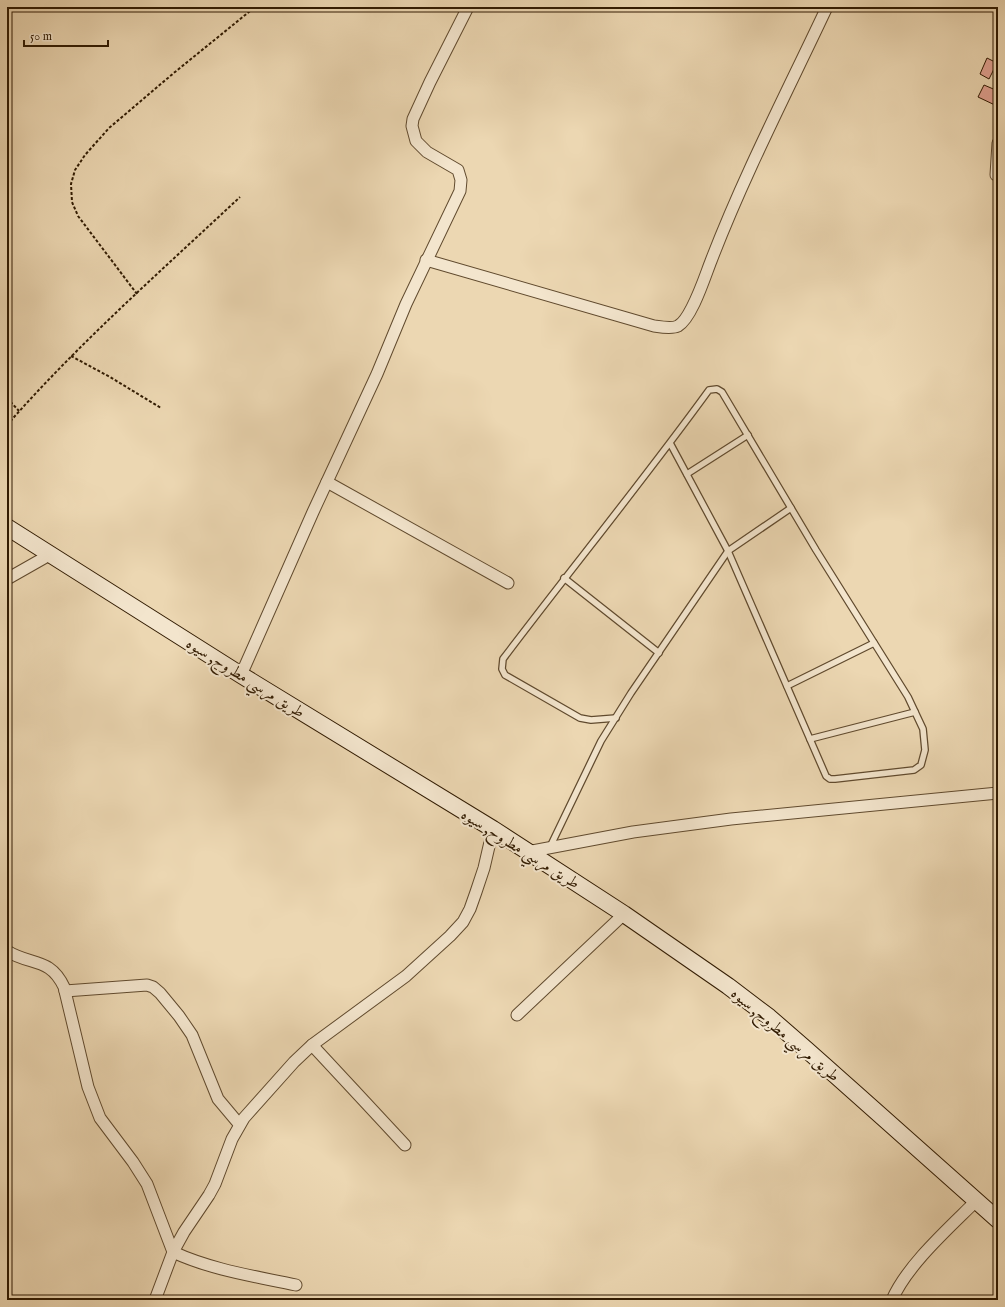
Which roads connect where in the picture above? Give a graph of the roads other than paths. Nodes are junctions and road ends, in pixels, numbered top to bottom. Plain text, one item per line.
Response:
1 (468, 7) edge
2 (827, 7) edge
3 (998, 142) edge
4 (996, 175) dead end
5 (426, 260) junction
6 (748, 435) junction
7 (670, 443) junction
8 (687, 474) junction
9 (327, 482) junction
10 (791, 508) junction
11 (7, 527) edge
12 (728, 551) junction
13 (51, 554) junction
14 (564, 578) junction
15 (7, 579) edge
16 (508, 583) dead end
17 (874, 643) junction
18 (659, 653) junction
19 (241, 675) junction
20 (787, 686) junction
21 (915, 712) junction
22 (616, 718) junction
23 (810, 739) junction
24 (998, 793) edge
25 (493, 829) junction
26 (550, 848) junction
27 (527, 852) junction
28 (624, 914) junction
29 (7, 951) edge
30 (65, 991) junction
31 (517, 1016) dead end
32 (312, 1045) junction
33 (239, 1124) junction
34 (404, 1145) dead end
35 (976, 1200) junction
36 (998, 1220) edge
37 (173, 1252) junction
38 (296, 1285) dead end
39 (155, 1300) edge
40 (892, 1300) edge

1 - 5 street
2 - 5 street
3 - 4 street
5 - 9 street
6 - 7 lane
6 - 8 lane
6 - 10 lane
7 - 8 lane
7 - 14 lane
8 - 12 lane
9 - 16 street
9 - 19 street
10 - 12 lane
10 - 17 lane
11 - 13 street, طريق مرسي مطروح, سيوه
12 - 18 lane
12 - 20 lane
13 - 15 street
13 - 19 street, طريق مرسي مطروح, سيوه
14 - 18 lane
14 - 22 lane
17 - 20 lane
17 - 21 lane
18 - 22 lane
19 - 25 street, طريق مرسي مطروح, سيوه
20 - 23 lane
21 - 23 lane
21 - 23 lane
22 - 26 lane
24 - 26 street
25 - 27 street, طريق مرسي مطروح, سيوه
25 - 32 street
26 - 27 street
27 - 28 street, طريق مرسي مطروح, سيوه
28 - 31 street
28 - 35 street, طريق مرسي مطروح, سيوه
29 - 30 street
30 - 33 street
30 - 37 street
32 - 33 street
32 - 34 street
33 - 37 street
35 - 36 street, طريق مرسي مطروح, سيوه
35 - 40 street
37 - 38 street
37 - 39 street

